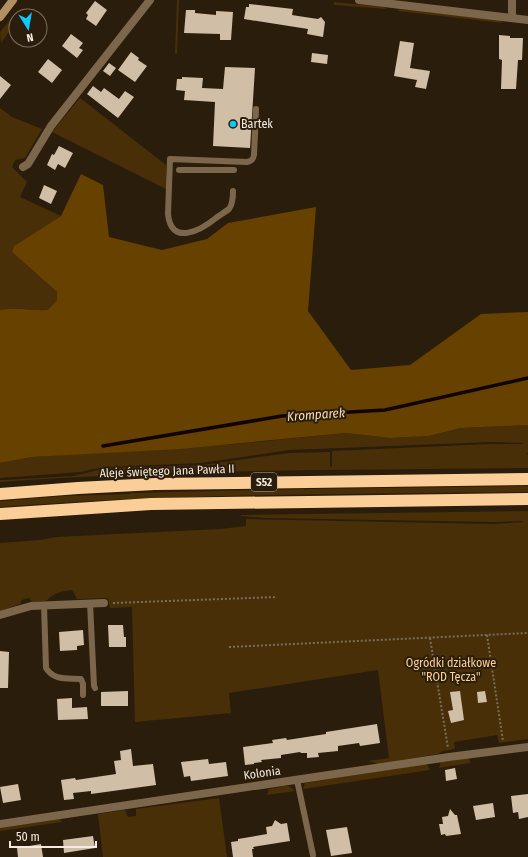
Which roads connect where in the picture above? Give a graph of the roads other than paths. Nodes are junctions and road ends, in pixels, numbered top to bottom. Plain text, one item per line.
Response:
1 (13, 0) edge
2 (150, 0) edge
3 (358, 0) edge
4 (512, 0) edge
5 (0, 17) edge
6 (512, 18) junction
7 (528, 20) edge
8 (256, 109) dead end
9 (23, 167) dead end
10 (179, 170) dead end
11 (234, 170) dead end
12 (232, 191) dead end
13 (528, 479) edge
14 (0, 494) edge
15 (528, 499) edge
16 (0, 514) edge
17 (90, 603) junction
18 (104, 603) road end
19 (44, 605) junction
20 (0, 615) edge
21 (96, 688) dead end
22 (83, 695) dead end
23 (528, 747) edge
24 (297, 780) junction
25 (0, 824) edge
26 (313, 855) dead end

1 - 5 street
2 - 9 street
3 - 6 street
4 - 6 street
6 - 7 street
8 - 12 lane
10 - 11 lane
13 - 14 highway, Aleje świętego Jana Pawła II / S52
15 - 16 highway, S52
17 - 18 street
17 - 19 street
17 - 21 lane
19 - 20 street
19 - 22 lane
23 - 24 street, Kolonia
24 - 25 street, Kolonia
24 - 26 lane

